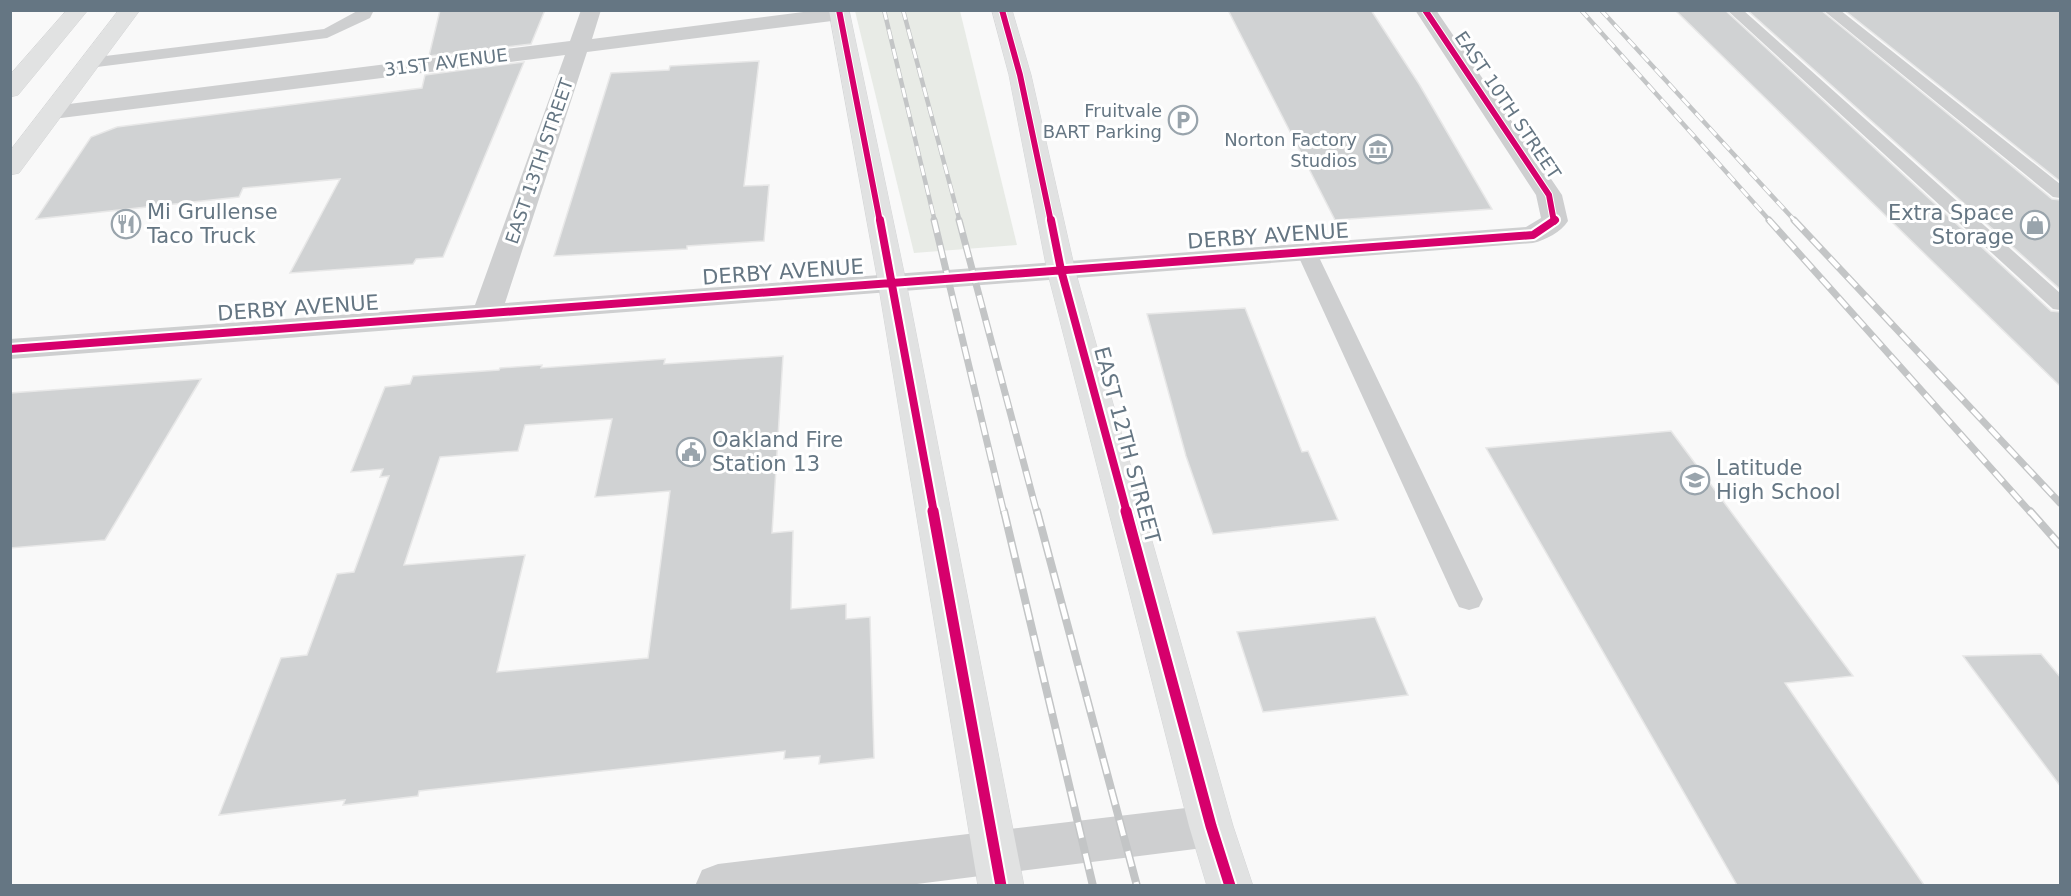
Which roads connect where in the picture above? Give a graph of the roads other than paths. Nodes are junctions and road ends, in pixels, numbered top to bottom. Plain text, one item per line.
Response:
1 (78, 10) edge
2 (129, 10) edge
3 (353, 10) edge
4 (367, 10) edge
5 (591, 10) edge
6 (993, 10) edge
7 (1425, 10) edge
8 (1734, 10) edge
9 (1830, 10) edge
10 (839, 12) edge
11 (1006, 21) edge
12 (338, 28) junction
13 (579, 45) junction
14 (89, 63) junction
15 (10, 90) edge
16 (53, 112) junction
17 (10, 168) edge
18 (2061, 193) edge
19 (1555, 221) joint
20 (1306, 251) junction
21 (1061, 270) junction
22 (892, 282) junction
23 (2061, 304) edge
24 (487, 312) junction
25 (10, 349) edge
26 (1469, 599) dead end
27 (1211, 826) junction
28 (997, 868) edge
29 (718, 885) edge
30 (1230, 885) edge

1 - 15 main road
2 - 14 main road
3 - 12 lane
4 - 12 lane
5 - 13 street, EAST 13TH STREET
6 - 11 main road
7 - 19 street, EAST 10TH STREET
8 - 23 lane
9 - 18 lane
10 - 13 street, 31ST AVENUE
10 - 22 main road
11 - 21 main road, EAST 12TH STREET
12 - 14 lane
13 - 16 street, 31ST AVENUE
13 - 24 street, EAST 13TH STREET
14 - 16 main road
16 - 17 main road
19 - 20 street, DERBY AVENUE
20 - 21 street, DERBY AVENUE
20 - 26 lane
21 - 22 street, DERBY AVENUE
21 - 27 main road, EAST 12TH STREET
22 - 24 street, DERBY AVENUE
22 - 28 main road
24 - 25 street, DERBY AVENUE
27 - 28 street
27 - 30 main road, EAST 12TH STREET
28 - 29 street

